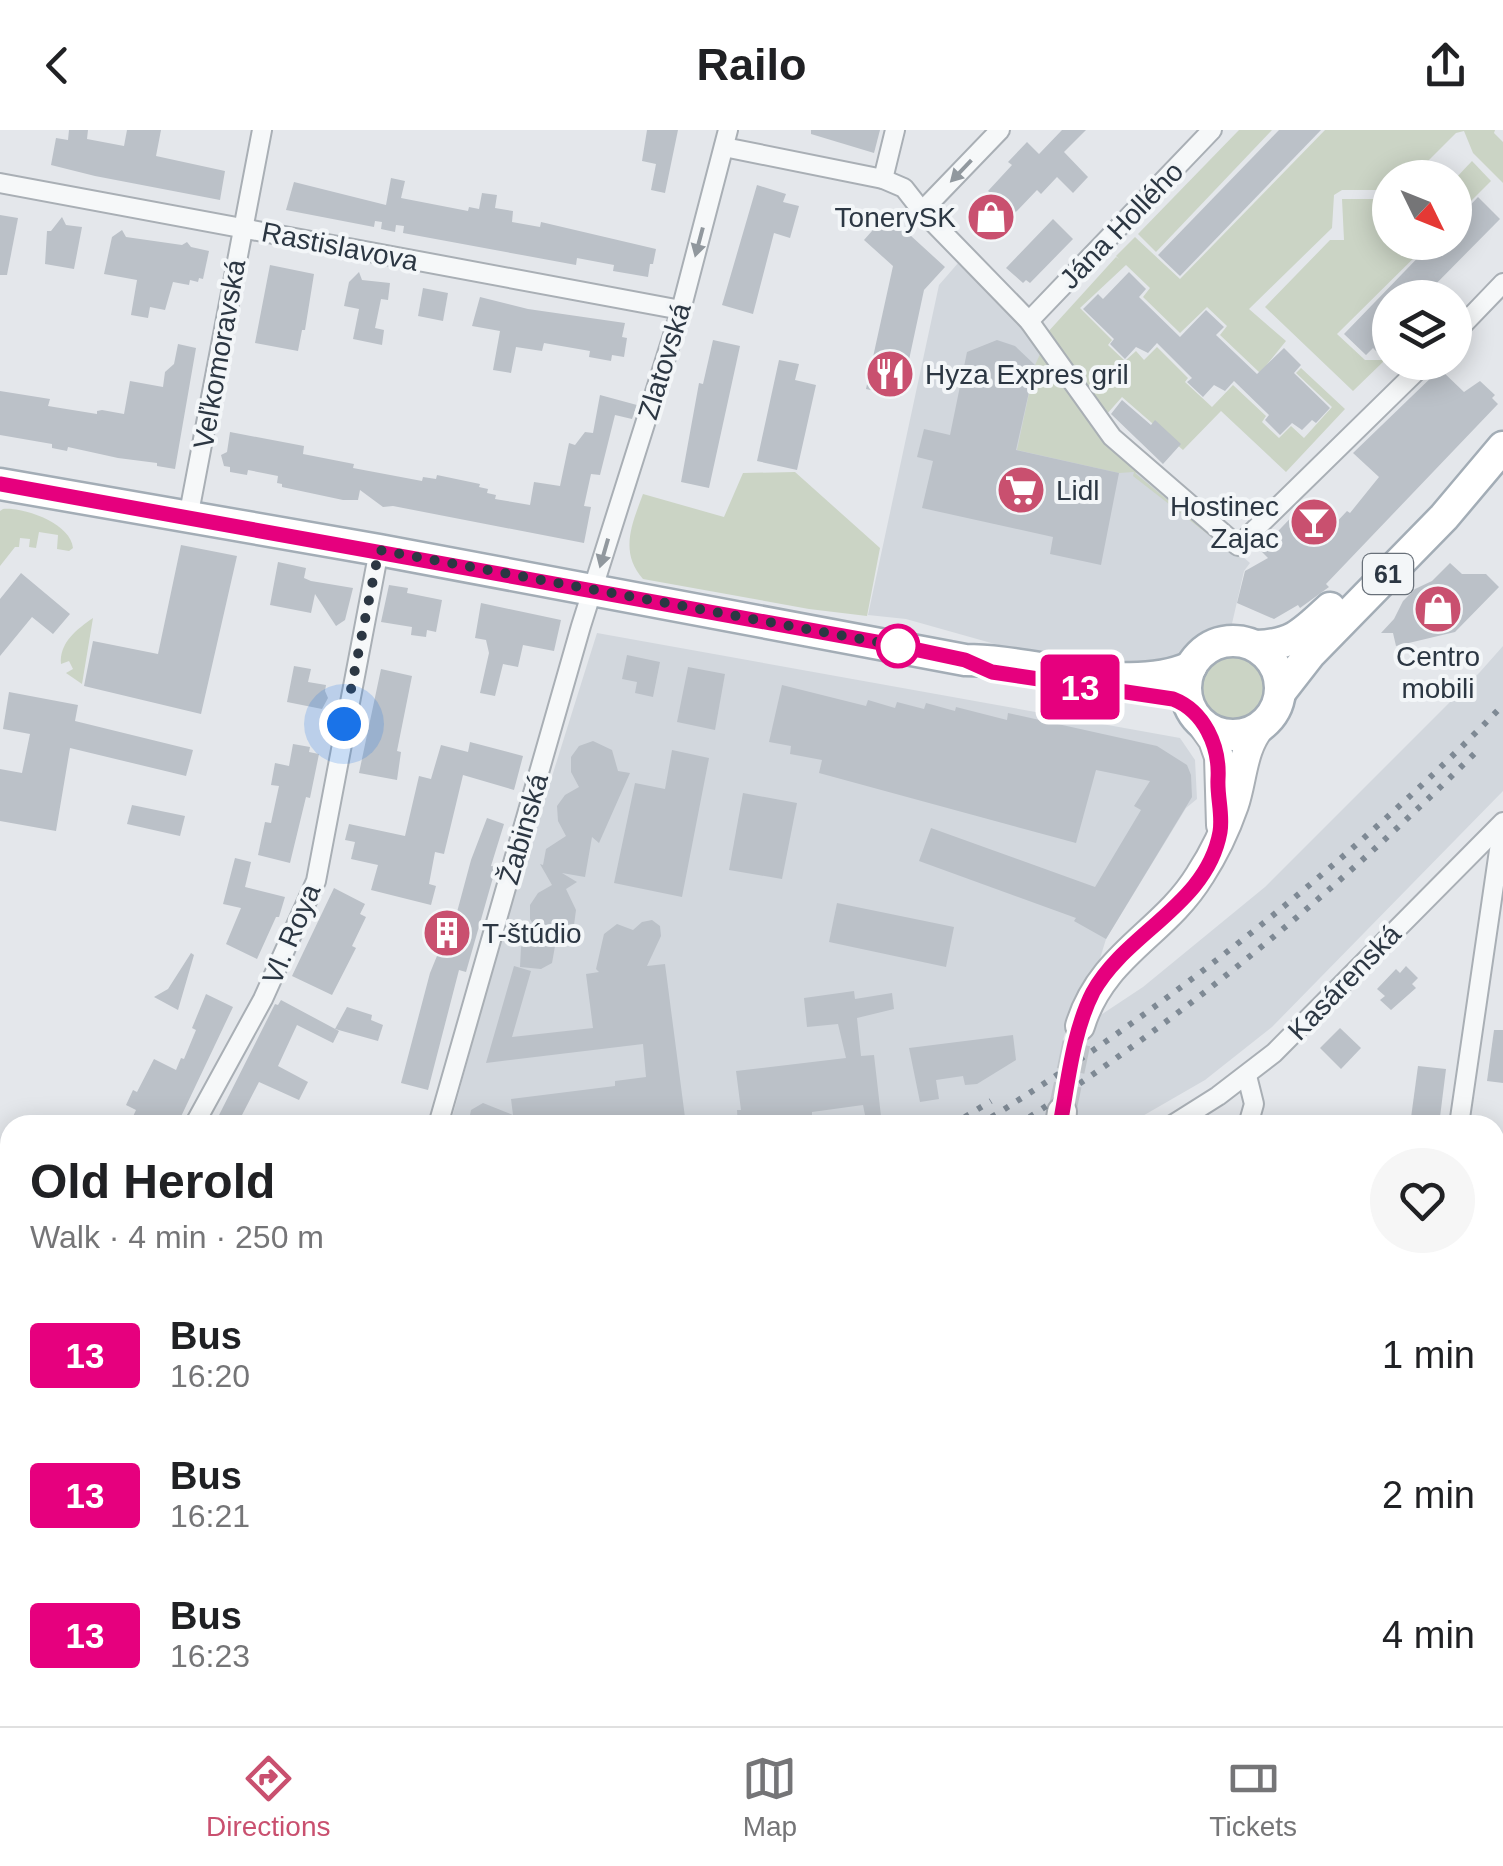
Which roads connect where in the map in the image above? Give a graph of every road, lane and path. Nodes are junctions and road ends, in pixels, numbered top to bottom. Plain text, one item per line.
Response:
1 (262, 130) edge
2 (894, 130) edge
3 (1000, 130) edge
4 (1212, 130) edge
5 (726, 139) edge
6 (883, 179) junction
7 (0, 183) edge
8 (922, 212) junction
9 (242, 227) junction
10 (1503, 283) edge
11 (680, 310) junction
12 (1472, 315) edge
13 (1030, 321) junction
14 (1408, 380) edge
15 (1498, 452) edge
16 (3, 487) edge
17 (188, 518) junction
18 (379, 550) junction
19 (592, 590) junction
20 (1256, 646) junction
21 (965, 660) junction
22 (1191, 666) junction
23 (1282, 690) junction
24 (1194, 712) junction
25 (1262, 725) junction
26 (1503, 822) edge
27 (1219, 836) junction
28 (1080, 1026) tunnel mouth
29 (1246, 1076) junction
30 (199, 1115) edge
31 (441, 1115) edge
32 (1187, 1115) edge
33 (1251, 1115) edge
34 (1460, 1115) edge

1 - 9 street, Veľkomoravská
2 - 6 street
3 -> 8 street
4 - 13 street, Jána Hollého
5 - 6 street
5 -> 11 street, Zlatovská
6 - 8 street
7 - 9 street, Rastislavova
8 - 13 street
9 - 11 street, Rastislavova
9 - 17 street, Veľkomoravská
10 - 12 street
11 -> 19 street, Zlatovská
13 - 14 street
15 - 20 main road, 61
15 - 23 main road, 61
16 - 17 main road, 61
17 - 18 main road, 61
18 - 19 main road, 61
18 - 30 street, Vl. Roya
19 - 21 main road, 61
19 - 31 street, Žabinská
20 - 22 main road, 61
20 - 23 main road
21 - 22 main road, 61
21 - 24 main road, 61
22 - 24 main road
23 - 25 main road, 61
24 - 25 main road, 61
24 - 27 main road
25 - 27 main road
26 - 29 street, Kasárenská
26 - 34 street
27 - 28 main road
29 - 32 street, Kasárenská
29 - 33 street

